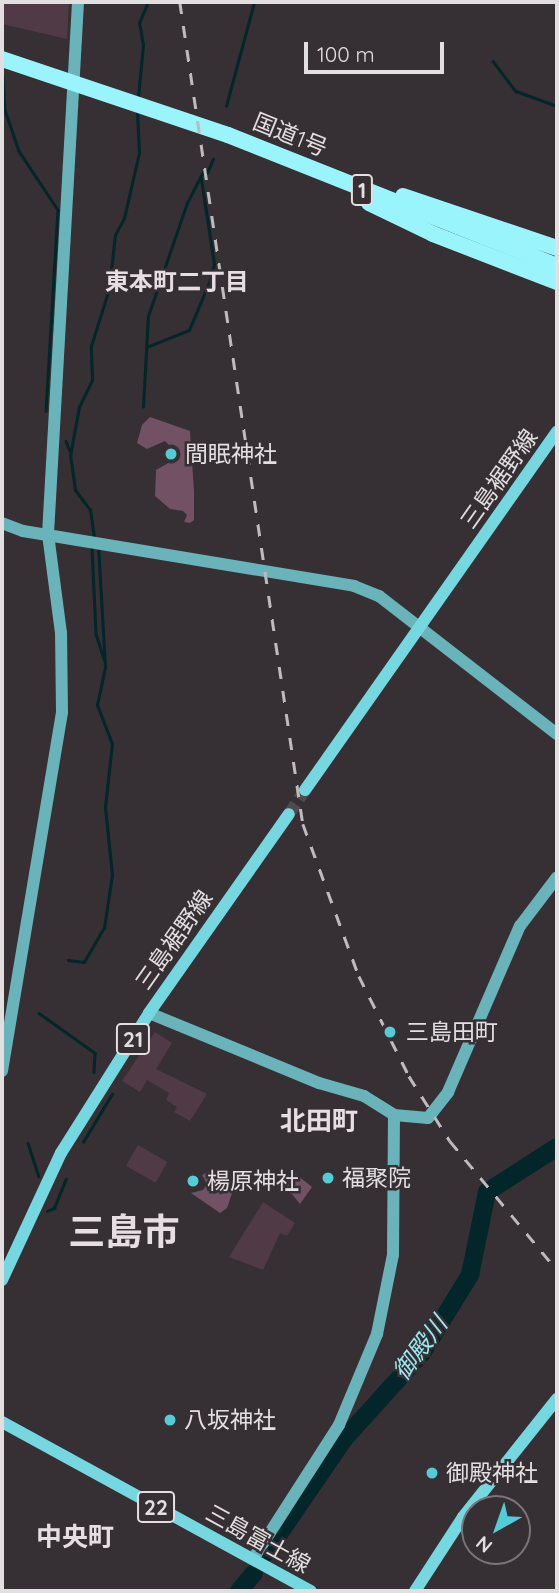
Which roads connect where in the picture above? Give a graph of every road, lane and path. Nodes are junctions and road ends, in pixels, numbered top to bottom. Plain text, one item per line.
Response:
1 (78, 2) edge
2 (2, 59) edge
3 (315, 169) junction
4 (367, 192) junction
5 (557, 248) edge
6 (557, 266) edge
7 (557, 282) edge
8 (557, 432) edge
9 (2, 523) edge
10 (48, 534) junction
11 (420, 629) junction
12 (557, 734) edge
13 (305, 790) tunnel mouth
14 (289, 814) tunnel mouth
15 (557, 877) edge
16 (149, 1013) junction
17 (2, 1071) edge
18 (394, 1115) junction
19 (2, 1280) edge
20 (557, 1399) edge
21 (2, 1422) edge
22 (253, 1559) junction
23 (311, 1591) edge
24 (415, 1591) edge

1 - 10 street
2 - 3 highway, 国道1号 / 1
3 - 4 highway, 国道1号 / 1
3 - 7 highway, 1
4 - 5 highway, 1
4 - 6 highway, 国道1号 / 1
8 - 11 main road, 三島裾野線
9 - 10 street
10 - 11 street
10 - 17 street
11 - 12 street
11 - 13 main road, 三島裾野線
14 - 16 main road, 三島裾野線 / 21
15 - 18 street
16 - 18 street
16 - 19 main road, 三島裾野線 / 21
18 - 22 street
20 - 24 main road
21 - 22 main road, 三島富士線 / 22
22 - 23 main road, 三島富士線 / 22

